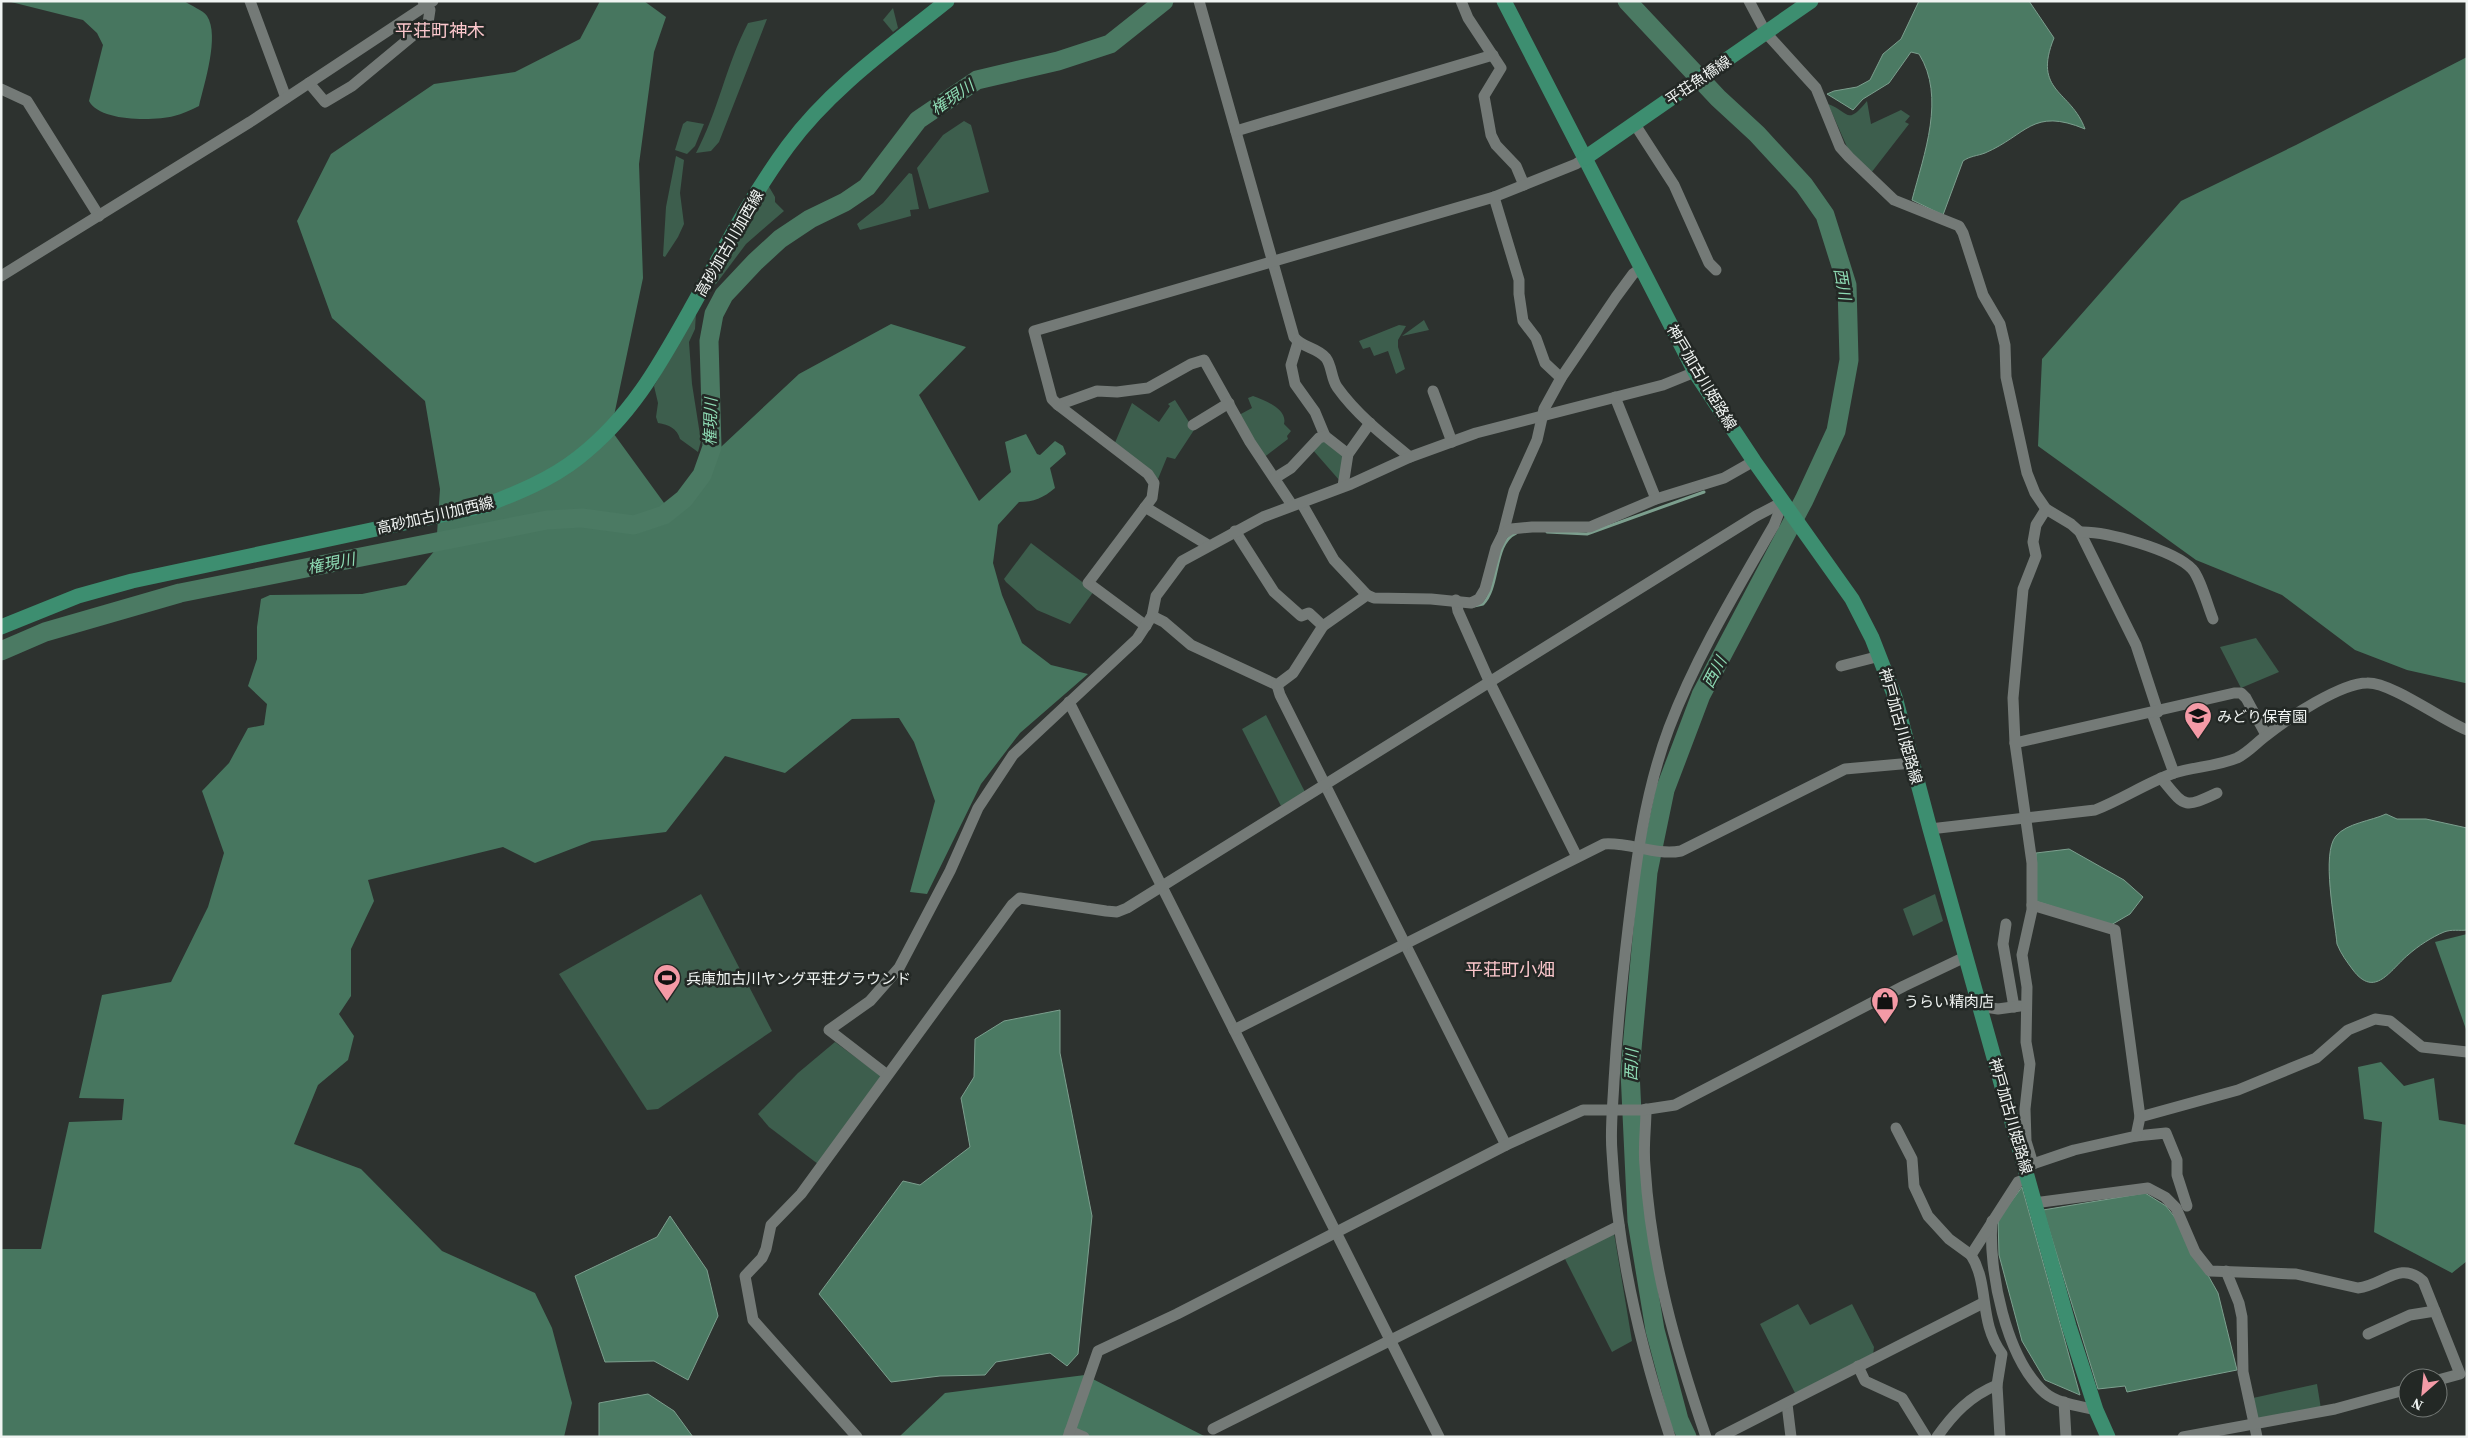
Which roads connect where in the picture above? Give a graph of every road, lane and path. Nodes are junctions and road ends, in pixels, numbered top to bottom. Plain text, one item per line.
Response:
1 (250, 1) edge
2 (947, 1) edge
3 (1199, 1) edge
4 (1460, 1) edge
5 (1504, 1) edge
6 (1749, 1) edge
7 (1811, 1) edge
8 (428, 3) edge
9 (1766, 33) junction
10 (1493, 55) junction
11 (309, 83) junction
12 (1, 89) edge
13 (286, 98) junction
14 (1634, 123) junction
15 (1236, 131) junction
16 (1584, 158) junction
17 (1524, 184) junction
18 (1494, 197) junction
19 (99, 216) junction
20 (1272, 261) junction
21 (1640, 269) junction
22 (1716, 270) dead end
23 (1, 276) edge
24 (1298, 342) junction
25 (1695, 372) junction
26 (1562, 378) junction
27 (1433, 391) dead end
28 (1615, 397) junction
29 (1229, 403) junction
30 (1058, 406) junction
31 (1542, 416) junction
32 (1370, 422) junction
33 (1193, 425) dead end
34 (1325, 436) junction
35 (1452, 442) junction
36 (1348, 454) junction
37 (1410, 457) junction
38 (1754, 461) junction
39 (1275, 478) junction
40 (1343, 486) junction
41 (1656, 498) junction
42 (1785, 504) junction
43 (1297, 505) junction
44 (1145, 507) junction
45 (2046, 509) junction
46 (1235, 531) junction
47 (2080, 532) junction
48 (1503, 534) junction
49 (1208, 545) junction
50 (1368, 595) junction
51 (1456, 600) junction
52 (2213, 619) dead end
53 (1149, 621) junction
54 (1324, 626) junction
55 (1, 628) edge
56 (1880, 656) junction
57 (1841, 666) dead end
58 (1490, 683) junction
59 (1277, 684) junction
60 (1068, 702) junction
61 (2155, 712) junction
62 (2467, 730) edge
63 (2266, 735) junction
64 (2015, 742) junction
65 (1912, 763) junction
66 (2174, 773) junction
67 (2162, 778) junction
68 (1326, 785) junction
69 (2217, 793) dead end
70 (2026, 818) junction
71 (1930, 830) junction
72 (1638, 847) junction
73 (1577, 857) junction
74 (1162, 886) junction
75 (2032, 905) junction
76 (2006, 924) dead end
77 (1404, 944) junction
78 (1965, 958) junction
79 (2026, 1005) junction
80 (1979, 1006) junction
81 (2014, 1007) junction
82 (1234, 1030) junction
83 (2467, 1052) edge
84 (886, 1074) junction
85 (1613, 1109) junction
86 (1644, 1109) junction
87 (2140, 1117) junction
88 (1896, 1128) dead end
89 (2136, 1136) junction
90 (1506, 1145) junction
91 (2029, 1170) junction
92 (2034, 1203) junction
93 (2187, 1206) dead end
94 (1993, 1220) junction
95 (1619, 1226) junction
96 (1337, 1232) junction
97 (1971, 1255) junction
98 (2226, 1271) junction
99 (1983, 1303) junction
100 (2435, 1311) junction
101 (2368, 1334) dead end
102 (1390, 1340) junction
103 (1858, 1366) junction
104 (2448, 1377) edge
105 (1997, 1386) junction
106 (2398, 1392) edge
107 (2064, 1402) junction
108 (1787, 1404) junction
109 (2096, 1410) junction
110 (2255, 1424) junction
111 (1213, 1430) dead end
112 (1069, 1434) edge
113 (857, 1437) edge
114 (1084, 1437) edge
115 (1439, 1437) edge
116 (1670, 1437) edge
117 (1706, 1437) edge
118 (1720, 1437) edge
119 (1791, 1437) edge
120 (1926, 1437) edge
121 (1937, 1437) edge
122 (2000, 1437) edge
123 (2066, 1437) edge
124 (2108, 1437) edge
125 (2183, 1437) edge
126 (2257, 1437) edge

1 - 13 street
2 - 55 main road, 高砂加古川加西線
3 - 15 street
4 - 10 street
5 - 16 main road, 神戸加古川姫路線
6 - 9 street
7 - 9 main road, 平荘魚橋線
8 - 11 street
8 - 11 street
9 - 14 main road, 平荘魚橋線
9 - 45 street
10 - 15 street
10 - 17 street
11 - 13 street
12 - 19 street
13 - 19 street
14 - 16 main road, 平荘魚橋線
14 - 22 street
15 - 20 street
16 - 17 street
16 - 21 main road, 神戸加古川姫路線
17 - 18 street
18 - 20 street
18 - 26 street
19 - 23 street
20 - 24 street
20 - 30 street
21 - 25 main road, 神戸加古川姫路線
21 - 26 street
24 - 32 street
24 - 34 street
25 - 28 street
25 - 38 main road, 神戸加古川姫路線
26 - 31 street
27 - 35 street
28 - 31 street
28 - 41 street
29 - 30 street
29 - 33 street
29 - 39 street
30 - 44 street
31 - 35 street
31 - 48 street
32 - 36 street
32 - 37 street
34 - 36 street
34 - 39 street
35 - 37 street
36 - 40 street
37 - 40 street
38 - 41 street
38 - 42 main road, 神戸加古川姫路線
39 - 43 street
40 - 43 street
41 - 48 street
42 - 56 main road, 神戸加古川姫路線
42 - 58 street
42 - 72 street
43 - 46 street
43 - 50 street
44 - 49 street
44 - 53 street
45 - 47 street
45 - 64 street
46 - 49 street
46 - 54 street
47 - 52 street
47 - 61 street
48 - 51 street
49 - 53 street
50 - 51 street
50 - 54 street
51 - 58 street
53 - 59 street
53 - 60 street
54 - 59 street
56 - 57 street
56 - 65 main road, 神戸加古川姫路線
58 - 68 street
58 - 73 street
59 - 68 street
60 - 74 street
60 - 84 street
61 - 63 street
61 - 64 street
61 - 66 street
62 - 63 street
63 - 66 street
64 - 70 street
65 - 71 main road, 神戸加古川姫路線
65 - 72 street
66 - 67 street
67 - 69 street
67 - 70 street
68 - 74 street
68 - 77 street
70 - 71 street
70 - 75 street
71 - 78 main road, 神戸加古川姫路線
72 - 73 street
72 - 85 street
73 - 77 street
74 - 82 street
74 - 84 street
75 - 79 street
75 - 87 street
76 - 81 street
77 - 82 street
77 - 90 street
78 - 80 main road, 神戸加古川姫路線
78 - 86 street
79 - 81 street
79 - 91 street
80 - 81 street
80 - 91 main road, 神戸加古川姫路線
82 - 96 street
83 - 87 street
84 - 113 street
85 - 86 street
85 - 90 street
85 - 95 street
86 - 117 street
87 - 89 street
88 - 97 street
89 - 91 street
89 - 93 street
90 - 96 street
91 - 92 main road, 神戸加古川姫路線
91 - 94 street
92 - 98 street
92 - 109 main road, 神戸加古川姫路線
94 - 97 street
94 - 107 street
95 - 102 street
95 - 116 street
96 - 102 street
96 - 112 street
97 - 99 street
98 - 100 street
98 - 110 street
99 - 103 street
99 - 105 street
100 - 101 street
100 - 104 street
102 - 111 street
102 - 115 street
103 - 108 street
103 - 120 street
105 - 121 street
105 - 122 street
106 - 110 street
107 - 109 street
107 - 123 street
108 - 118 street
108 - 119 street
109 - 124 main road, 神戸加古川姫路線
110 - 125 street
110 - 126 street
112 - 114 street

